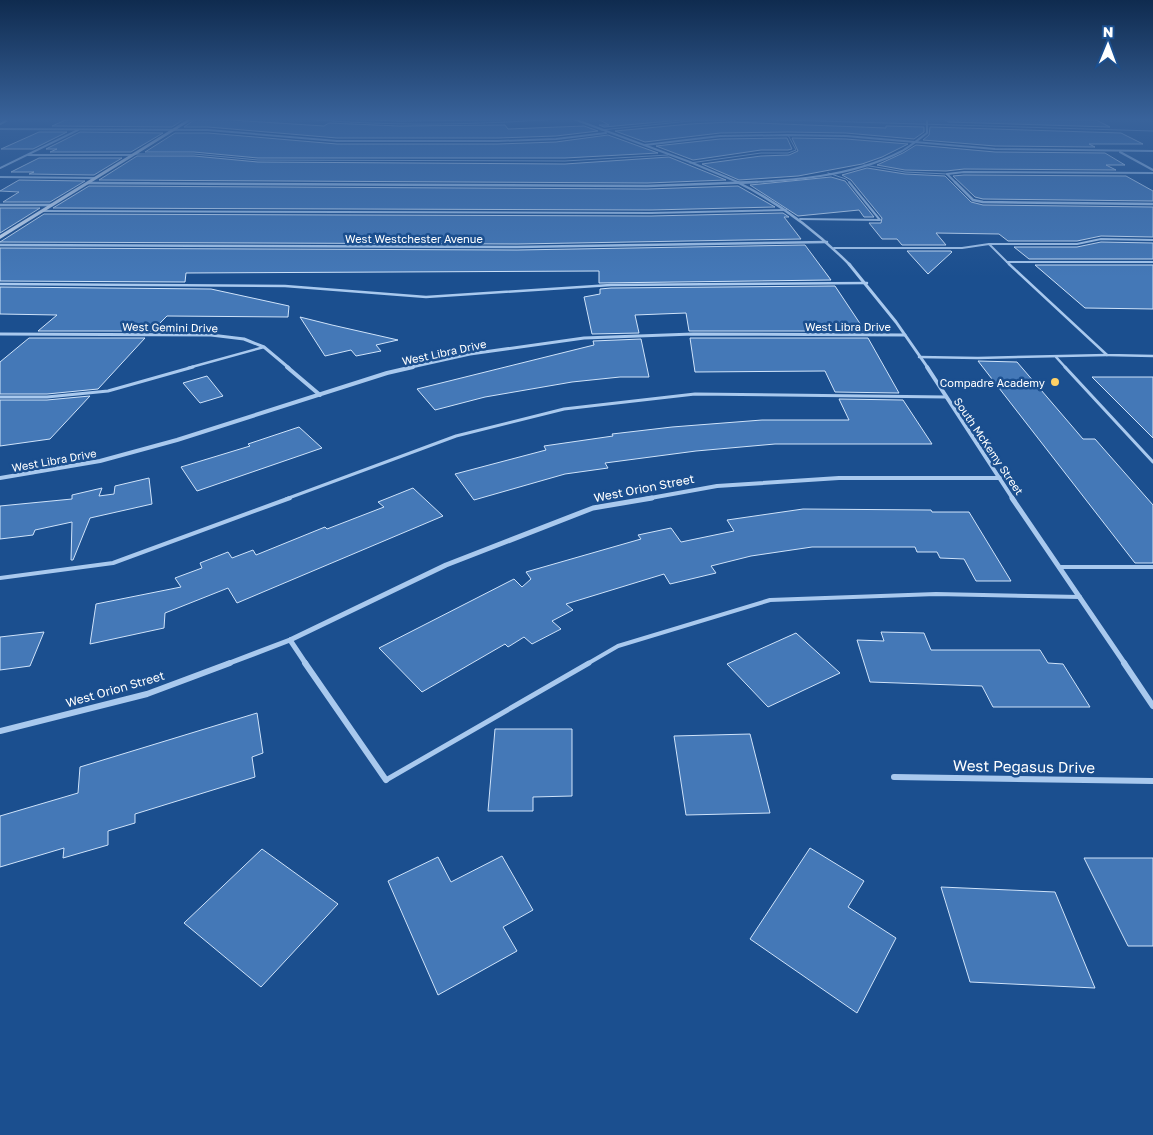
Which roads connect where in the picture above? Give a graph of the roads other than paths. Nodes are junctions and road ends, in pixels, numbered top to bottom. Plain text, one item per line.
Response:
1 (107, 171) edge
2 (709, 171) edge
3 (837, 171) edge
4 (899, 171) edge
5 (1153, 171) edge
6 (828, 173) junction
7 (947, 174) junction
8 (0, 178) edge
9 (96, 178) junction
10 (88, 183) junction
11 (737, 183) junction
12 (1153, 204) edge
13 (0, 205) edge
14 (52, 205) junction
15 (43, 210) junction
16 (786, 210) junction
17 (800, 220) junction
18 (0, 237) edge
19 (1153, 240) edge
20 (828, 242) junction
21 (989, 244) junction
22 (0, 245) edge
23 (834, 248) junction
24 (1007, 262) junction
25 (1152, 262) edge
26 (867, 283) junction
27 (0, 284) edge
28 (0, 334) edge
29 (905, 335) junction
30 (264, 347) junction
31 (1107, 355) junction
32 (1153, 356) edge
33 (919, 357) junction
34 (1056, 357) junction
35 (320, 395) junction
36 (0, 396) edge
37 (946, 398) junction
38 (1153, 462) edge
39 (0, 478) edge
40 (1000, 478) junction
41 (1059, 566) junction
42 (1153, 567) edge
43 (0, 578) edge
44 (1080, 597) junction
45 (290, 640) junction
46 (1153, 706) edge
47 (0, 731) edge
48 (894, 777) dead end
49 (386, 780) joint
50 (1153, 781) edge

1 - 9 street
2 - 11 street, South McKemy Street
3 - 6 street
4 - 7 lane
5 - 7 street
6 - 11 street
6 - 17 lane
7 - 12 street
8 - 9 street
9 - 10 street
10 - 11 street
10 - 14 street
11 - 16 street, South McKemy Street
13 - 14 street
14 - 15 street
15 - 16 lane
15 - 18 street
16 - 17 street, South McKemy Street
17 - 20 street, South McKemy Street
19 - 21 lane
20 - 22 street, West Westchester Avenue
20 - 23 street, South McKemy Street
21 - 23 lane
21 - 24 lane
23 - 26 street, South McKemy Street
24 - 25 lane
24 - 31 lane
26 - 27 lane
26 - 29 street, South McKemy Street
28 - 30 street, West Gemini Drive
29 - 33 street, South McKemy Street
29 - 35 street, West Libra Drive
30 - 35 street, West Gemini Drive
30 - 36 lane
31 - 32 lane
31 - 34 lane
33 - 34 lane
33 - 37 street, South McKemy Street
34 - 38 lane
35 - 39 street, West Libra Drive
37 - 40 street, South McKemy Street
37 - 43 lane
40 - 41 street, South McKemy Street
40 - 45 street, West Orion Street
41 - 42 lane
41 - 44 street, South McKemy Street
44 - 46 street, South McKemy Street
44 - 49 lane
45 - 47 street, West Orion Street
45 - 49 street
48 - 50 street, West Pegasus Drive

